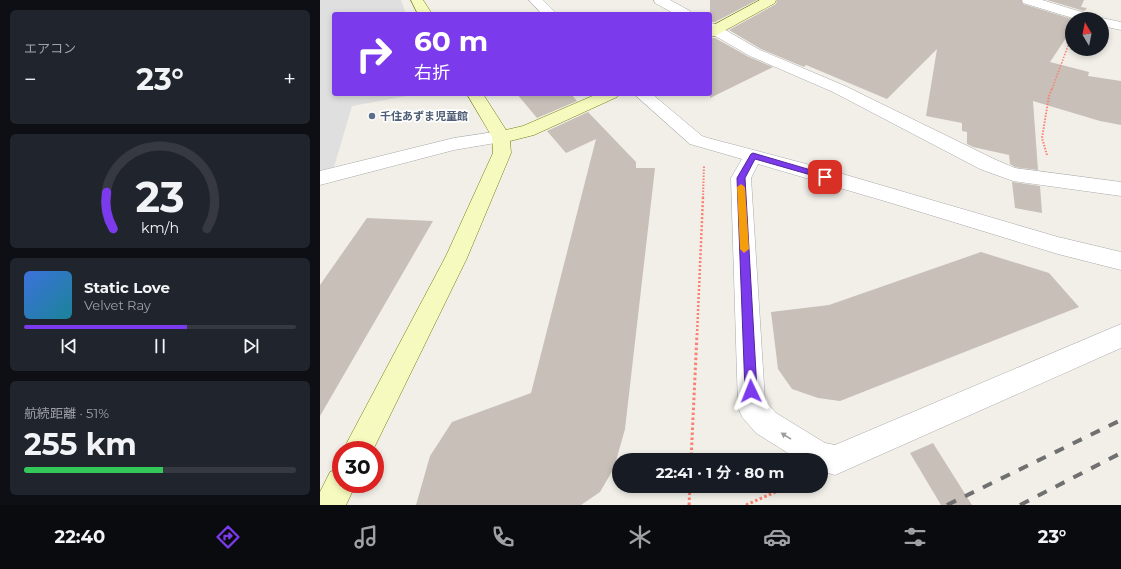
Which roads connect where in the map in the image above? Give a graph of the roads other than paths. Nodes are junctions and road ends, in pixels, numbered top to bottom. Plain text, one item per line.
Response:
1 (417, 0) edge
2 (535, 0) edge
3 (660, 0) edge
4 (770, 0) edge
5 (1028, 0) edge
6 (1086, 3) dead end
7 (424, 12) edge
8 (548, 12) edge
9 (681, 12) edge
10 (1067, 12) edge
11 (1088, 12) edge
12 (1109, 23) edge
13 (1121, 26) edge
14 (712, 30) edge
15 (476, 96) edge
16 (606, 96) edge
17 (644, 96) edge
18 (501, 137) junction
19 (753, 156) junction
20 (320, 178) edge
21 (1121, 189) edge
22 (1121, 261) edge
23 (1121, 336) edge
24 (363, 441) edge
25 (336, 493) edge
26 (330, 505) edge

1 - 7 street
2 - 8 street
3 - 9 street
4 - 14 street
5 - 10 street
6 - 11 street
12 - 13 street
14 - 21 street
15 - 18 street
16 - 18 street
17 - 19 street
18 - 20 street
18 - 24 street
19 - 22 street
23 -> 19 street
25 - 26 street

